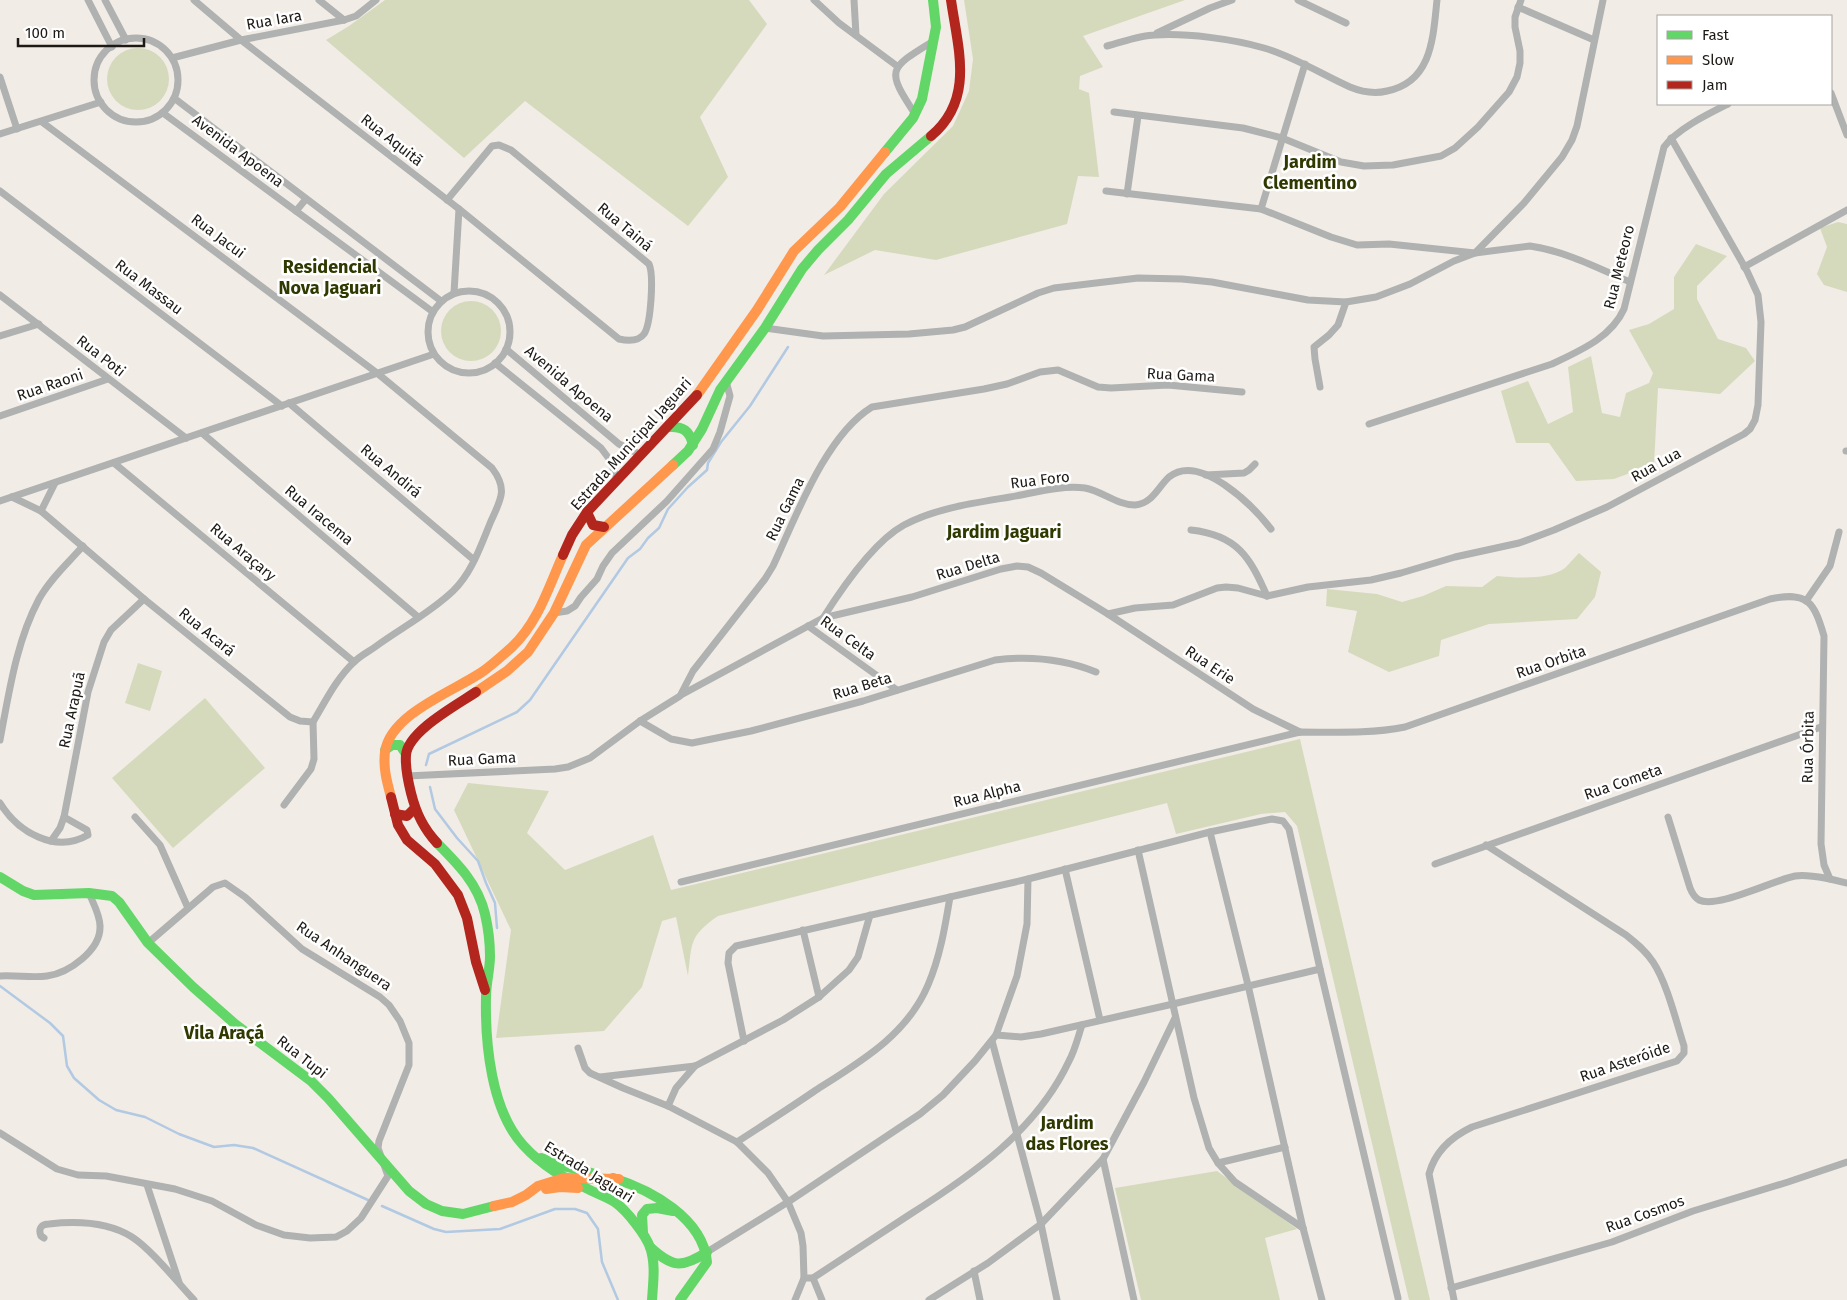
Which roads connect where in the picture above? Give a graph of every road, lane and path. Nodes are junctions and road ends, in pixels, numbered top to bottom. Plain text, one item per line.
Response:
1 (88, 0) edge
2 (105, 0) edge
3 (194, 0) edge
4 (319, 0) edge
5 (376, 0) edge
6 (814, 0) edge
7 (854, 0) edge
8 (933, 0) edge
9 (951, 0) edge
10 (1232, 0) edge
11 (1298, 0) edge
12 (1437, 0) edge
13 (1603, 0) edge
14 (1519, 4) edge
15 (344, 20) junction
16 (1346, 23) dead end
17 (936, 26) junction
18 (1154, 34) junction
19 (856, 35) junction
20 (126, 40) junction
21 (241, 40) junction
22 (1594, 40) junction
23 (932, 42) junction
24 (1107, 46) dead end
25 (112, 47) junction
26 (172, 58) junction
27 (1305, 64) junction
28 (897, 66) junction
29 (961, 70) junction
30 (0, 77) edge
31 (1832, 96) edge
32 (174, 98) junction
33 (100, 102) junction
34 (1726, 105) edge
35 (163, 112) junction
36 (1114, 112) dead end
37 (915, 114) junction
38 (1138, 116) junction
39 (42, 122) junction
40 (17, 129) junction
41 (0, 134) edge
42 (1847, 135) edge
43 (1282, 138) junction
44 (1671, 138) junction
45 (0, 191) edge
46 (1106, 191) dead end
47 (1127, 194) junction
48 (306, 198) junction
49 (447, 200) junction
50 (459, 209) junction
51 (1261, 209) junction
52 (1847, 210) edge
53 (296, 211) junction
54 (1475, 253) junction
55 (787, 260) junction
56 (1744, 267) junction
57 (802, 269) junction
58 (1630, 282) junction
59 (454, 293) junction
60 (0, 295) edge
61 (441, 301) junction
62 (1346, 302) junction
63 (433, 312) junction
64 (39, 324) junction
65 (765, 328) junction
66 (0, 336) edge
67 (506, 349) junction
68 (434, 354) junction
69 (495, 363) junction
70 (378, 373) junction
71 (108, 379) junction
72 (726, 381) junction
73 (1320, 387) dead end
74 (1242, 392) dead end
75 (286, 404) junction
76 (0, 416) edge
77 (1369, 424) dead end
78 (669, 427) junction
79 (202, 433) junction
80 (186, 438) junction
81 (693, 445) junction
82 (640, 455) junction
83 (114, 463) junction
84 (1255, 464) dead end
85 (1205, 475) junction
86 (617, 479) junction
87 (55, 483) junction
88 (12, 497) junction
89 (0, 501) edge
90 (41, 511) junction
91 (587, 512) junction
92 (604, 527) junction
93 (1271, 529) dead end
94 (1191, 530) dead end
95 (1839, 532) dead end
96 (83, 546) junction
97 (474, 560) junction
98 (1267, 596) junction
99 (144, 599) junction
100 (1806, 601) junction
101 (554, 614) junction
102 (1108, 614) junction
103 (418, 617) junction
104 (823, 618) junction
105 (808, 626) junction
106 (354, 662) junction
107 (1096, 672) dead end
108 (897, 690) junction
109 (680, 696) junction
110 (313, 722) junction
111 (640, 722) junction
112 (1821, 727) junction
113 (1300, 732) junction
114 (0, 740) edge
115 (385, 750) junction
116 (406, 754) junction
117 (407, 776) junction
118 (0, 803) edge
119 (284, 805) dead end
120 (415, 808) junction
121 (395, 814) junction
122 (64, 817) junction
123 (135, 817) dead end
124 (1668, 817) dead end
125 (1210, 832) junction
126 (51, 841) junction
127 (1486, 844) junction
128 (1138, 850) junction
129 (1435, 864) dead end
130 (1065, 869) junction
131 (0, 877) edge
132 (1028, 879) junction
133 (1830, 879) junction
134 (681, 882) dead end
135 (1847, 883) edge
136 (90, 892) junction
137 (950, 897) junction
138 (188, 908) junction
139 (870, 915) junction
140 (803, 930) junction
141 (148, 943) junction
142 (1320, 968) junction
143 (0, 976) edge
144 (1248, 986) junction
145 (486, 994) junction
146 (819, 997) junction
147 (1173, 1004) junction
148 (1175, 1018) junction
149 (1100, 1020) junction
150 (1082, 1025) junction
151 (994, 1038) junction
152 (744, 1041) junction
153 (578, 1048) dead end
154 (695, 1066) junction
155 (599, 1077) junction
156 (668, 1106) junction
157 (0, 1134) edge
158 (1016, 1134) junction
159 (737, 1142) junction
160 (1285, 1147) junction
161 (533, 1156) junction
162 (1103, 1159) junction
163 (1847, 1162) edge
164 (384, 1163) junction
165 (1218, 1163) junction
166 (564, 1178) junction
167 (619, 1179) junction
168 (147, 1184) junction
169 (538, 1186) junction
170 (584, 1188) junction
171 (526, 1195) junction
172 (788, 1202) junction
173 (676, 1212) junction
174 (1042, 1224) junction
175 (1304, 1228) junction
176 (643, 1233) junction
177 (44, 1238) dead end
178 (650, 1247) junction
179 (707, 1252) junction
180 (974, 1271) junction
181 (804, 1278) junction
182 (813, 1278) junction
183 (180, 1285) junction
184 (1451, 1288) junction
185 (1398, 1298) dead end
186 (194, 1300) edge
187 (652, 1300) edge
188 (680, 1300) edge
189 (795, 1300) edge
190 (822, 1300) edge
191 (929, 1300) edge
192 (980, 1300) edge
193 (1057, 1300) edge
194 (1134, 1300) edge
195 (1322, 1300) edge
196 (1454, 1300) edge

1 - 25 street
2 - 20 street
3 - 21 street, Rua Aquitã
4 - 15 street
5 - 15 street, Rua Iara
6 - 19 street
7 - 19 street
8 - 17 main road, Estrada Municipal Jaguari
9 - 29 main road
10 - 18 street
11 - 16 street
12 - 27 street
13 - 22 street
14 - 22 street
14 - 43 street
15 - 21 street, Rua Iara
17 - 23 main road, Estrada Municipal Jaguari
17 - 29 main road
18 - 24 street
18 - 27 street
19 - 28 street
20 - 25 street
20 - 26 street
21 - 26 street, Rua Iara
21 - 49 street, Rua Aquitã
22 - 54 street
23 - 28 street
23 - 37 main road, Estrada Municipal Jaguari
25 - 33 street
26 - 32 street
27 - 43 street
28 - 37 street
29 - 57 main road
30 - 40 street
31 - 42 street
32 - 35 street
32 - 48 street, Avenida Apoena
33 - 35 street
33 - 39 street
34 - 44 street
35 - 53 street, Avenida Apoena
36 - 38 street
37 - 55 main road, Estrada Municipal Jaguari
38 - 43 street
38 - 47 street
39 - 40 street
39 - 70 street, Rua Jacui
40 - 41 street
43 - 51 street
44 - 56 street, Rua Lua
44 - 58 street, Rua Meteoro
45 - 75 street, Rua Massau
46 - 47 street
47 - 51 street
48 - 53 street
48 - 61 street, Avenida Apoena
49 - 50 street, Rua Aquitã
49 - 50 street, Rua Tainá
50 - 59 street
51 - 54 street
52 - 56 street
53 - 63 street, Avenida Apoena
54 - 58 street
54 - 62 street
55 - 57 main road
55 - 78 main road, Estrada Municipal Jaguari
56 - 98 street, Rua Lua
57 - 65 main road
58 - 77 street, Rua Meteoro
59 - 61 street
59 - 67 street
60 - 64 street, Rua Poti
61 - 63 street
62 - 65 street
62 - 73 street
63 - 68 street
64 - 66 street
64 - 71 street, Rua Poti
65 - 72 main road
67 - 69 street
67 - 82 street, Avenida Apoena
68 - 69 street
68 - 70 street
69 - 86 street, Avenida Apoena
70 - 75 street
70 - 97 street
71 - 76 street, Rua Raoni
71 - 80 street, Rua Poti
72 - 81 main road
72 - 101 street
74 - 109 street, Rua Gama
75 - 79 street
75 - 97 street, Rua Andirá
78 - 81 main road
78 - 82 main road, Estrada Municipal Jaguari
79 - 80 street
79 - 103 street, Rua Iracema
80 - 83 street
81 - 92 main road
82 - 86 main road, Estrada Municipal Jaguari
83 - 87 street
83 - 106 street, Rua Araçary
84 - 85 street
85 - 93 street, Rua Foro
85 - 104 street, Rua Foro
86 - 91 main road, Estrada Municipal Jaguari
87 - 88 street
87 - 90 street
88 - 89 street
88 - 90 street, Rua Acará
90 - 96 street, Rua Acará
91 - 92 main road
91 - 115 main road, Estrada Municipal Jaguari
92 - 101 main road
94 - 98 street
95 - 100 street
96 - 99 street, Rua Acará
96 - 114 street
97 - 103 street
98 - 102 street
99 - 110 street, Rua Acará
99 - 122 street, Rua Arapuã
100 - 112 street, Rua Órbita
100 - 113 street, Rua Orbita
101 - 116 main road
102 - 104 street, Rua Delta
102 - 113 street, Rua Erie
103 - 106 street
104 - 105 street, Rua Delta
105 - 108 street, Rua Celta
105 - 109 street, Rua Delta
106 - 110 street
107 - 108 street, Rua Beta
108 - 111 street, Rua Beta
109 - 111 street, Rua Gama
110 - 119 street
111 - 117 street, Rua Gama
112 - 127 street, Rua Cometa
112 - 133 street, Rua Órbita
113 - 134 street, Rua Alpha
115 - 116 main road
115 - 121 main road, Estrada Municipal Jaguari
116 - 117 main road, Estrada Municipal Jaguari
117 - 120 main road, Estrada Municipal Jaguari
118 - 126 street
120 - 121 main road
120 - 145 main road, Estrada Municipal Jaguari
121 - 145 main road, Estrada Municipal Jaguari
122 - 126 street, Rua Arapuã
122 - 126 street
123 - 138 street
124 - 133 street
125 - 128 street
125 - 142 street
125 - 144 street
127 - 129 street, Rua Cometa
127 - 184 street, Rua Asteróide
128 - 130 street
128 - 147 street
130 - 132 street
130 - 149 street
131 - 136 main road, Rua Tupi
132 - 137 street
132 - 151 street
133 - 135 street
136 - 141 main road, Rua Tupi
136 - 143 street
137 - 139 street
137 - 159 street
138 - 141 street, Rua Anhanguera
138 - 164 street, Rua Anhanguera
139 - 140 street
139 - 146 street
140 - 146 street
140 - 152 street
141 - 164 main road, Rua Tupi
142 - 144 street
142 - 185 street
144 - 147 street
144 - 160 street
145 - 161 main road, Estrada Municipal Jaguari
146 - 152 street
147 - 148 street
147 - 149 street
148 - 162 street
148 - 165 street
149 - 150 street
150 - 151 street
150 - 158 street
151 - 158 street
151 - 172 street
152 - 154 street
153 - 155 street
154 - 155 street
154 - 156 street
155 - 156 street
156 - 159 street
157 - 168 street, Rua Anhanguera
158 - 174 street
158 - 182 street
159 - 172 street
160 - 165 street
160 - 175 street
161 - 166 main road, Estrada Jaguari
161 - 167 main road
161 - 169 main road
162 - 174 street
162 - 194 street
163 - 184 street, Rua Cosmos
164 - 168 street, Rua Anhanguera
164 - 171 main road, Rua Tupi
165 - 175 street
166 - 167 main road, Rua Tupi
166 - 169 main road, Rua Tupi
166 - 170 main road, Estrada Jaguari
167 - 173 main road
168 - 183 street
169 - 171 main road, Rua Tupi
170 - 171 main road
170 - 176 main road, Estrada Jaguari
172 - 179 street
172 - 181 street
173 - 176 main road
173 - 179 main road
174 - 180 street
174 - 193 street
175 - 195 street
176 - 178 main road, Estrada Jaguari
177 - 183 street
178 - 179 main road
178 - 187 main road, Estrada Jaguari
179 - 188 main road
180 - 191 street
180 - 192 street
181 - 182 street
181 - 189 street
182 - 190 street
183 - 186 street
184 - 196 street, Rua Asteróide

